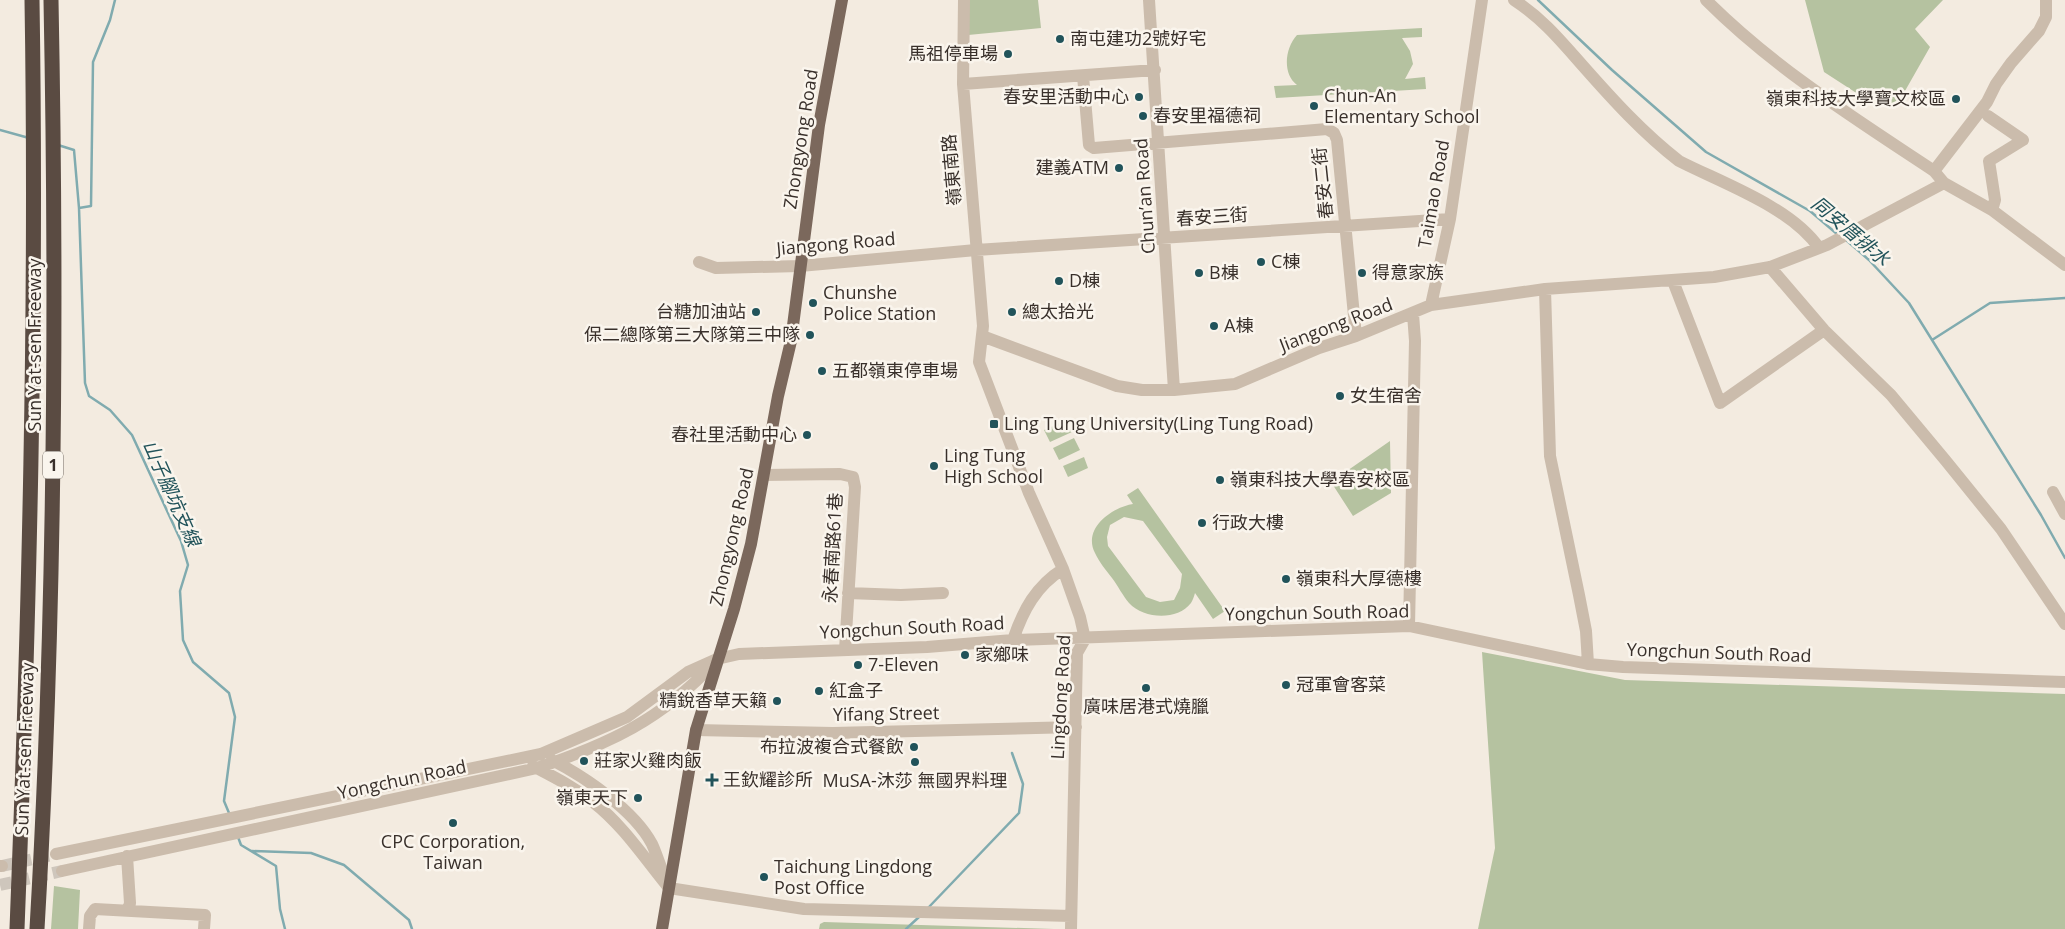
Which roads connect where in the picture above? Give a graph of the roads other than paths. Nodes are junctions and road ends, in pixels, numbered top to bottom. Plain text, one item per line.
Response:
1 (32, 0) edge
2 (51, 0) edge
3 (842, 0) edge
4 (964, 0) edge
5 (1149, 0) edge
6 (1482, 0) edge
7 (1514, 0) edge
8 (1706, 0) edge
9 (2046, 0) edge
10 (1155, 70) junction
11 (1084, 76) junction
12 (963, 84) junction
13 (1988, 116) dead end
14 (1159, 142) junction
15 (1934, 171) junction
16 (1944, 183) junction
17 (1992, 210) junction
18 (1450, 219) junction
19 (1344, 225) junction
20 (1165, 237) junction
21 (1823, 247) junction
22 (976, 250) junction
23 (699, 262) dead end
24 (2065, 265) edge
25 (800, 266) junction
26 (1770, 266) junction
27 (1673, 281) junction
28 (1545, 289) junction
29 (1431, 305) junction
30 (1413, 314) junction
31 (1824, 330) junction
32 (982, 336) junction
33 (1356, 336) junction
34 (1174, 390) junction
35 (764, 475) junction
36 (2053, 492) dead end
37 (2065, 514) edge
38 (1064, 569) junction
39 (943, 592) dead end
40 (848, 593) junction
41 (2065, 624) edge
42 (1409, 626) junction
43 (1085, 639) junction
44 (1012, 640) junction
45 (845, 650) junction
46 (717, 659) junction
47 (1588, 664) junction
48 (2065, 682) edge
49 (1076, 727) junction
50 (696, 730) junction
51 (540, 754) junction
52 (520, 759) junction
53 (556, 762) junction
54 (537, 768) junction
55 (56, 854) tunnel mouth
56 (127, 856) junction
57 (62, 871) tunnel mouth
58 (669, 888) junction
59 (128, 910) junction
60 (1072, 916) junction
61 (17, 929) edge
62 (37, 929) edge
63 (89, 929) edge
64 (204, 929) edge
65 (662, 929) edge
66 (1072, 929) edge

1 - 61 highway, Sun Yat-sen Freeway / 1
2 - 62 highway, Sun Yat-sen Freeway / 1
3 - 25 main road, Zhongyong Road
4 - 12 street, 嶺東南路
5 - 10 street, Chun’an Road
6 - 18 street, Taimao Road
7 - 21 street
8 - 15 street
9 - 15 street
10 - 11 street
10 - 14 street, Chun’an Road
11 - 12 street
11 - 14 street, 春安二街
12 - 22 street, 嶺東南路
13 - 17 street
14 - 19 street, 春安二街
14 - 20 street, Chun’an Road
15 - 16 street
16 - 17 street
16 - 21 street, Jiangong Road
17 - 24 street
18 - 19 street, 春安三街
18 - 29 street, Taimao Road
19 - 20 street, 春安三街
19 - 33 street, 春安二街
20 - 22 street, 春安三街
20 - 34 street, Chun’an Road
21 - 26 street, Jiangong Road
22 - 25 street, Jiangong Road
22 - 32 street, 嶺東南路
23 - 25 street, Jiangong Road
25 - 35 main road, Zhongyong Road
26 - 27 street, Jiangong Road
26 - 31 street
27 - 28 street, Jiangong Road
27 - 31 street
28 - 29 street, Jiangong Road
28 - 47 street
29 - 30 street, Jiangong Road
30 - 33 street, Jiangong Road
30 - 42 street
31 - 41 street
32 - 34 street, Jiangong Road
32 - 38 street, Lingdong Road
33 - 34 street, Jiangong Road
35 - 40 street, 永春南路61巷
35 - 46 main road, Zhongyong Road
36 - 37 street
38 - 43 street, Lingdong Road
38 - 44 street
39 - 40 street
40 - 45 street, 永春南路61巷
42 - 43 street, Yongchun South Road
42 - 47 street, Yongchun South Road
43 - 44 street, Yongchun South Road
43 - 49 street, Lingdong Road
44 - 45 street, Yongchun South Road
45 - 46 street, Yongchun South Road
46 - 50 main road, Zhongyong Road
46 - 51 street, Yongchun South Road
46 - 53 street
47 - 48 street, Yongchun South Road
49 - 50 street, Yifang Street
49 - 60 street, Lingdong Road
50 - 58 main road, Zhongyong Road
51 - 52 street, Yongchun Road
51 - 53 street
52 - 54 street
52 - 55 street, Yongchun Road
53 - 54 street, Yongchun Road
53 - 58 street
54 - 56 street, Yongchun Road
54 - 58 street
56 - 57 street
56 - 59 street
58 - 60 street
58 - 65 main road, Zhongyong Road
59 - 63 street
59 - 64 street
60 - 66 street, Lingdong Road

